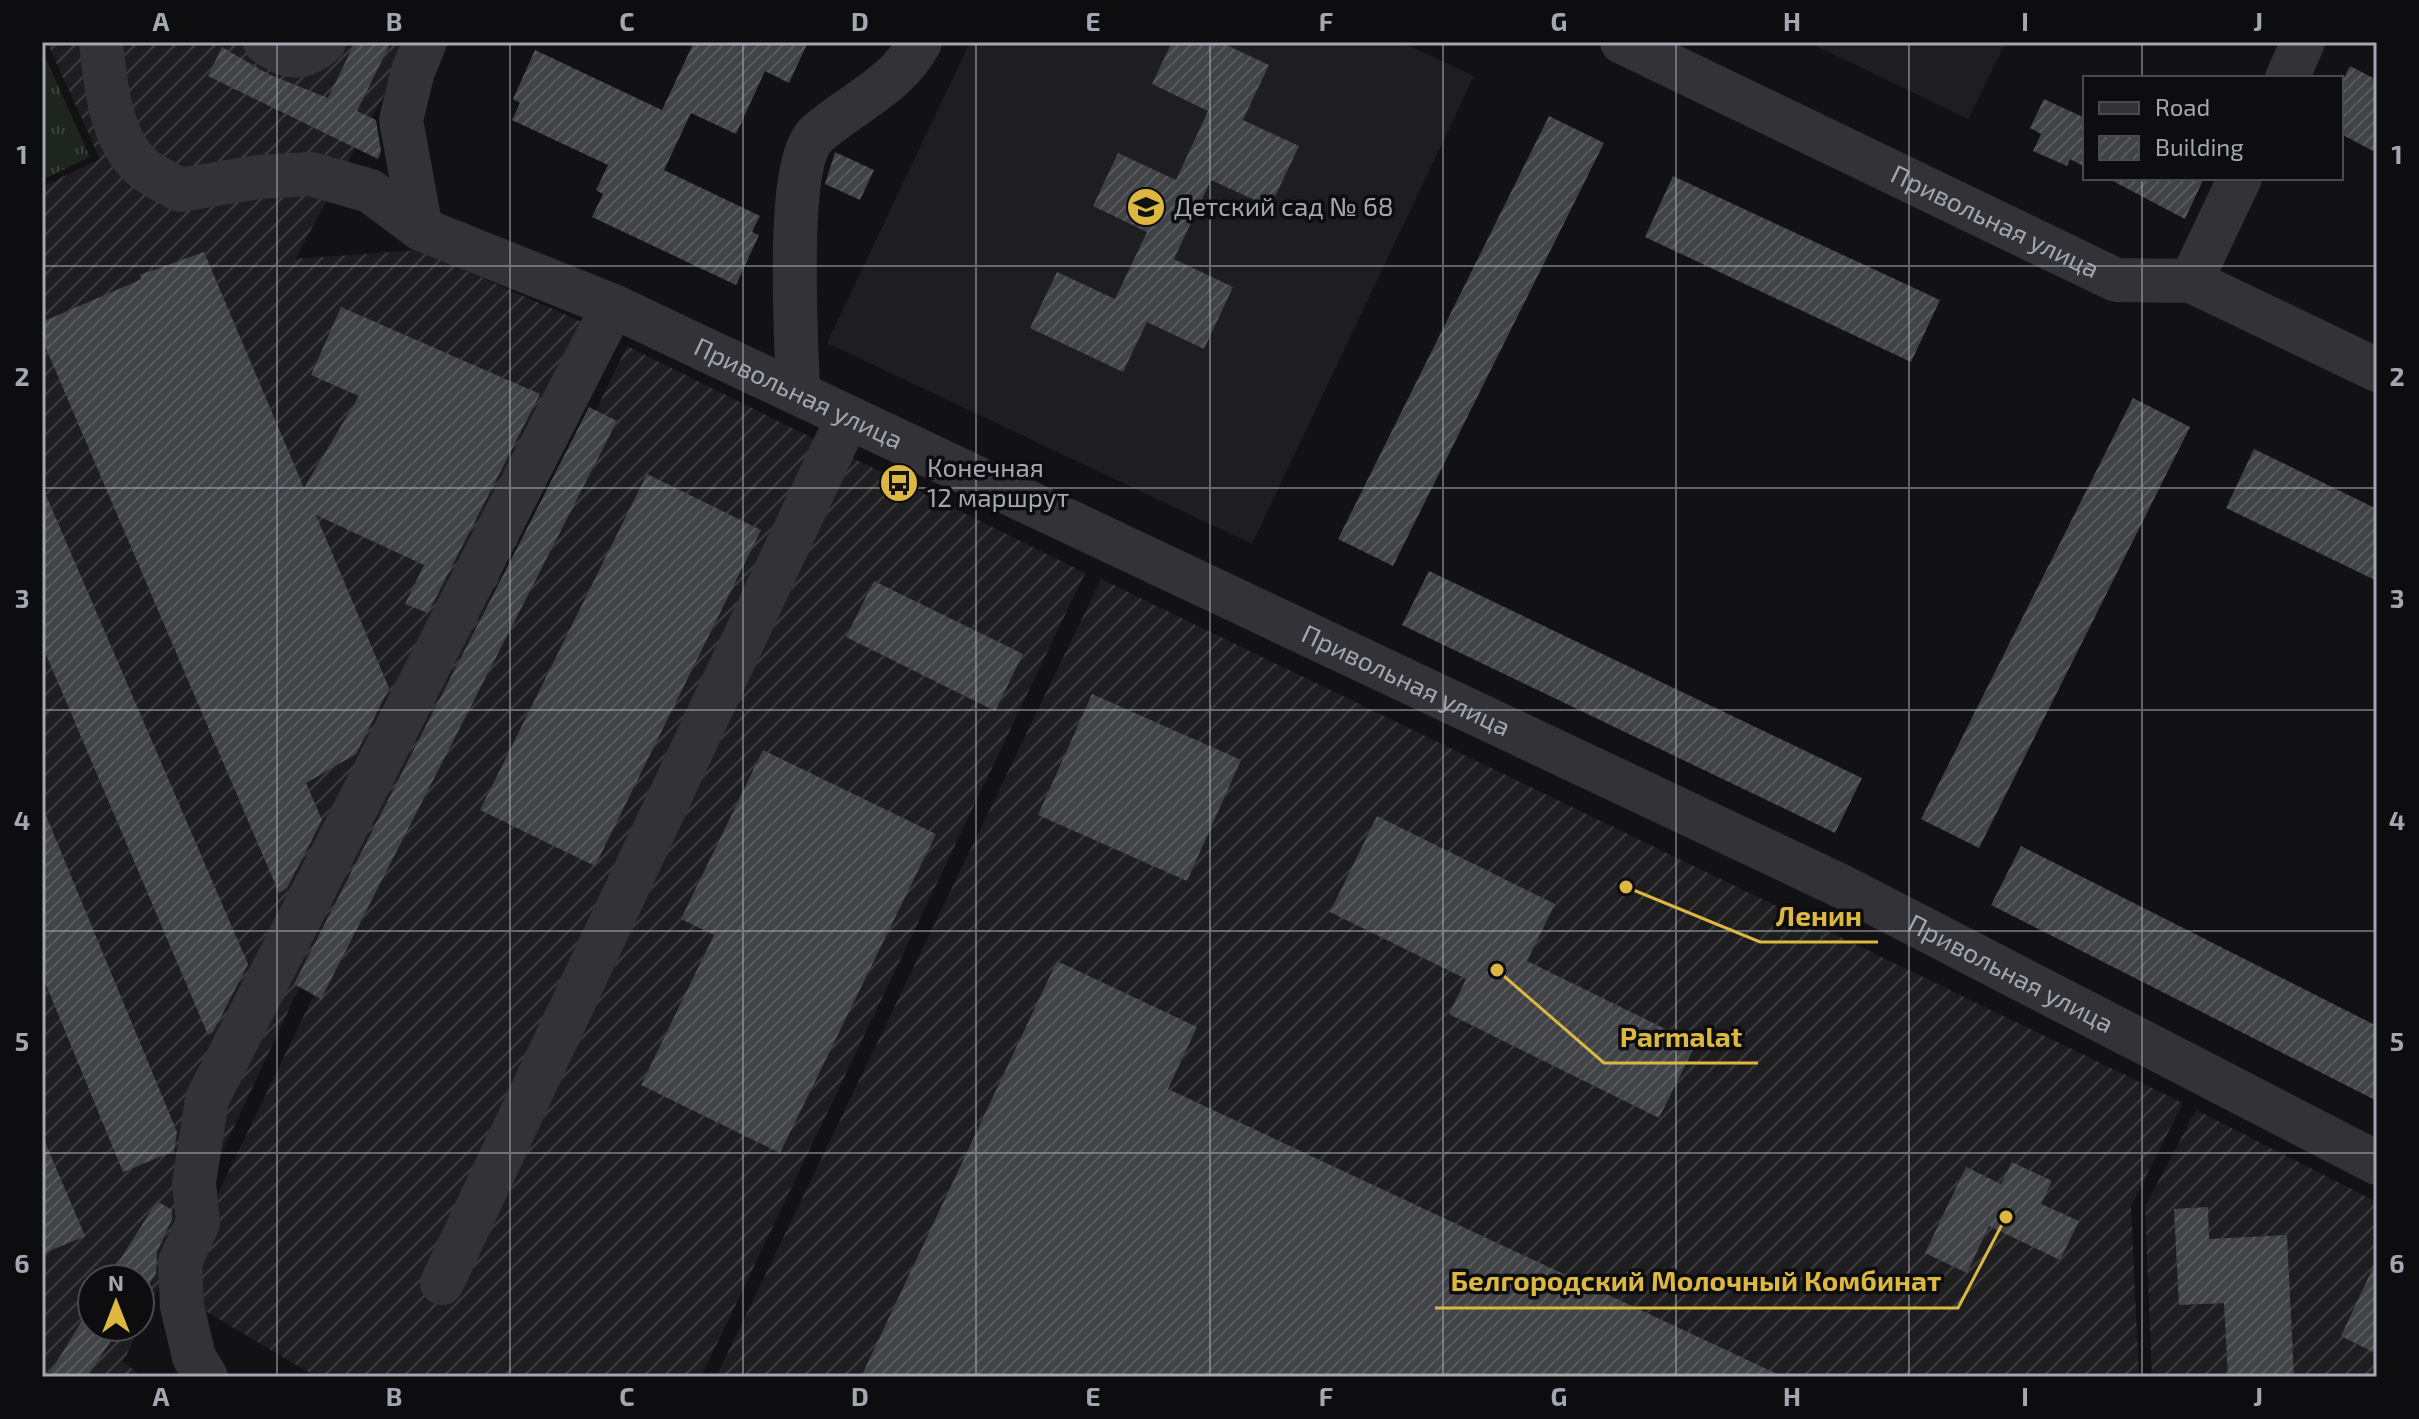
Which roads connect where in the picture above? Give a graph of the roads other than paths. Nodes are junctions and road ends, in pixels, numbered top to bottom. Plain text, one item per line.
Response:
1 (101, 42) edge
2 (265, 42) edge
3 (324, 42) edge
4 (425, 42) edge
5 (920, 42) edge
6 (1622, 42) edge
7 (2303, 42) edge
8 (2288, 76) edge
9 (2239, 180) edge
10 (421, 229) junction
11 (2191, 281) junction
12 (613, 306) junction
13 (2377, 370) edge
14 (798, 393) junction
15 (848, 417) junction
16 (2377, 1163) edge
17 (442, 1283) dead end
18 (206, 1377) edge

1 - 10 street, Привольная улица
2 - 3 street
4 - 10 street
5 - 14 street
6 - 11 street, Привольная улица
7 - 8 street
9 - 11 street
10 - 12 street, Привольная улица
11 - 13 street, Привольная улица
12 - 14 street, Привольная улица
12 - 18 street
14 - 15 street, Привольная улица
15 - 16 street, Привольная улица
15 - 17 street

